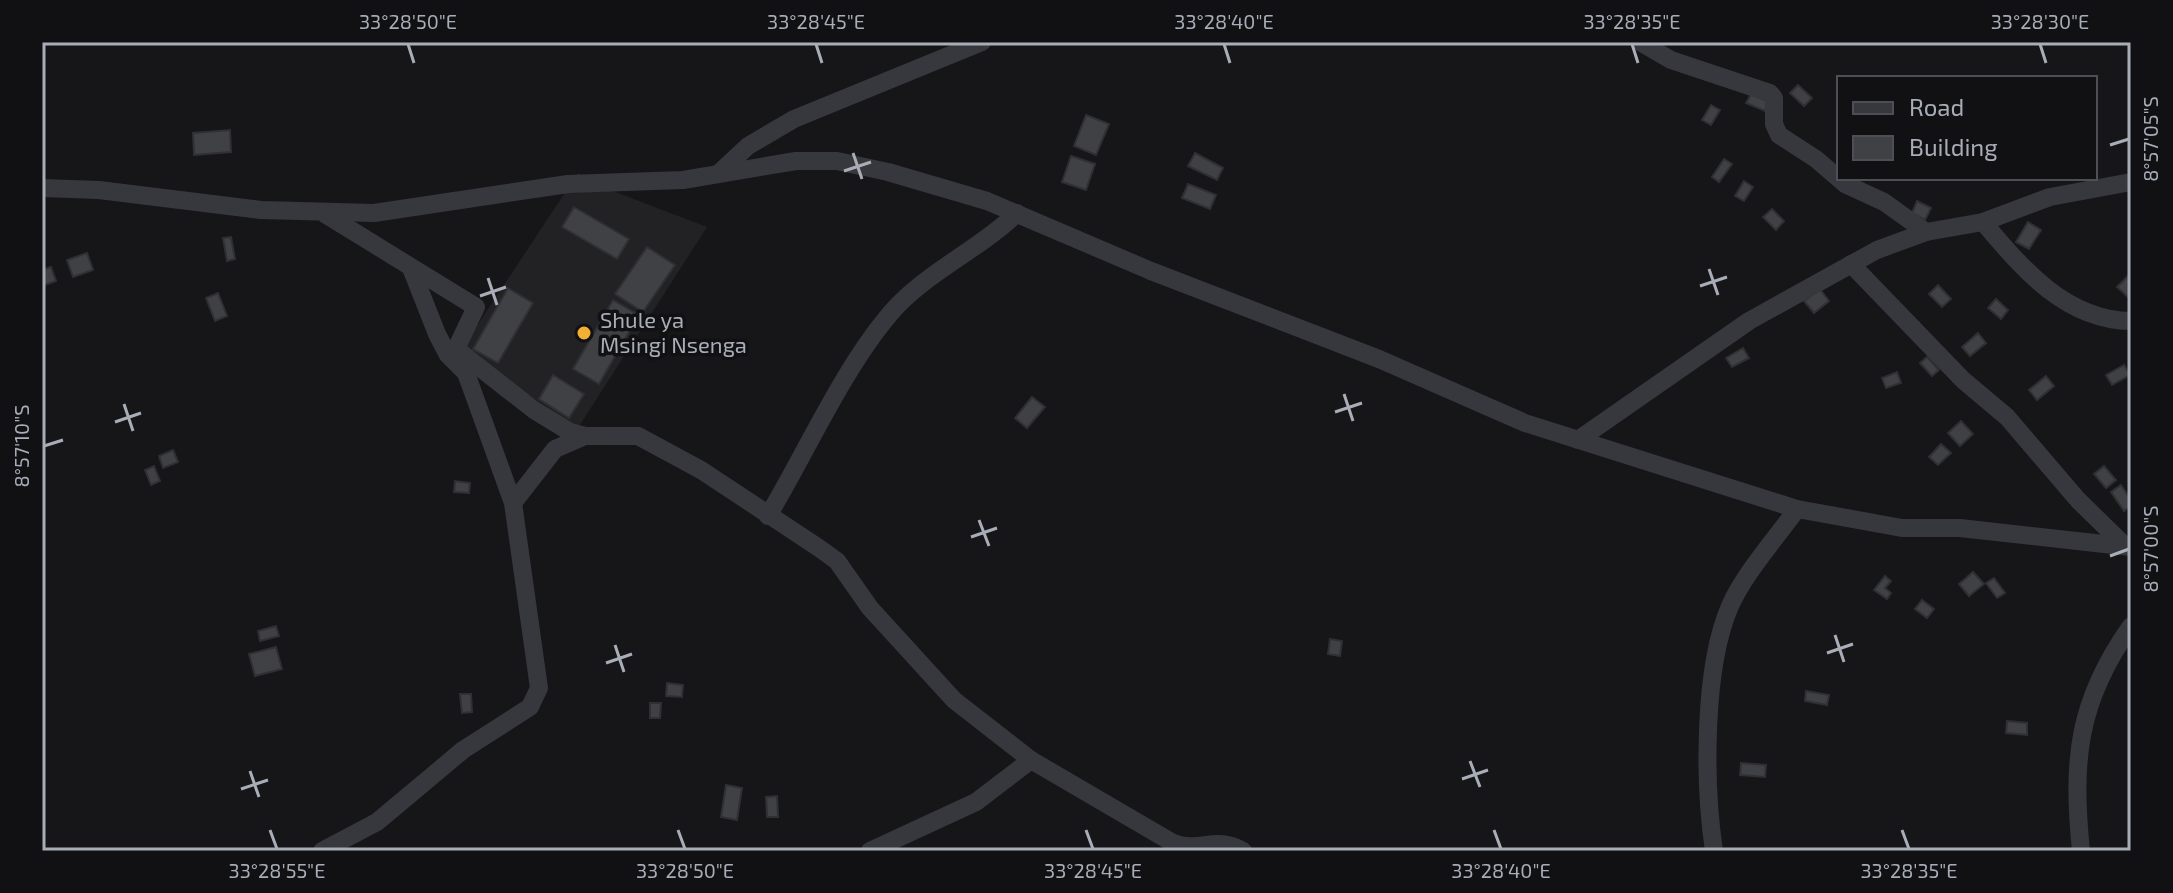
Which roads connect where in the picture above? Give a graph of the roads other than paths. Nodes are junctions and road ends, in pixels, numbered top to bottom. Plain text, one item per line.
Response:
1 (982, 42) edge
2 (1640, 42) edge
3 (715, 176) junction
4 (1837, 177) edge
5 (1840, 180) edge
6 (2131, 182) edge
7 (42, 188) edge
8 (1017, 213) junction
9 (325, 214) junction
10 (1983, 222) junction
11 (1926, 232) junction
12 (1851, 264) junction
13 (411, 268) junction
14 (2131, 321) edge
15 (585, 436) junction
16 (1578, 440) junction
17 (513, 503) junction
18 (1797, 509) junction
19 (768, 516) junction
20 (2128, 546) edge
21 (2131, 626) edge
22 (1031, 760) junction
23 (322, 851) edge
24 (870, 851) edge
25 (1243, 851) edge
26 (1714, 851) edge
27 (2081, 851) edge

1 - 3 street
2 - 4 street
3 - 8 street
3 - 9 street
5 - 11 street
6 - 10 street
7 - 9 street
8 - 16 street
8 - 19 street
9 - 13 street
10 - 11 street
10 - 14 street
11 - 12 street
12 - 16 street
12 - 20 street
13 - 15 street
13 - 17 street
15 - 17 street
15 - 19 street
16 - 18 street
17 - 23 street
18 - 20 street
18 - 26 street
19 - 22 street
21 - 27 street
22 - 24 street
22 - 25 street

